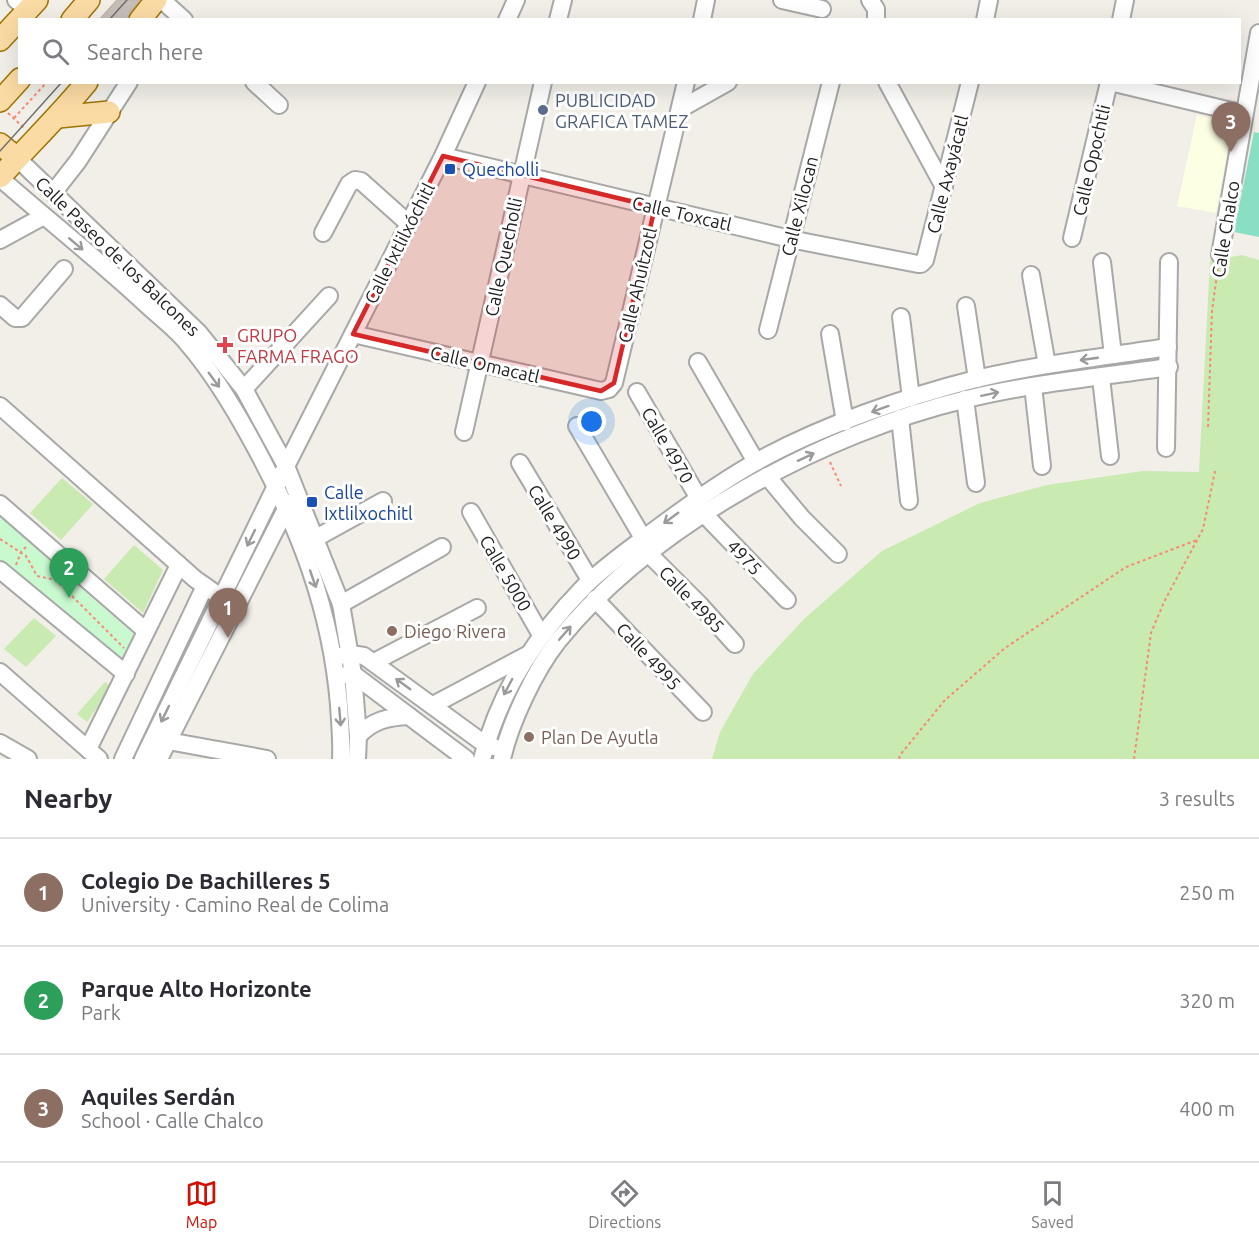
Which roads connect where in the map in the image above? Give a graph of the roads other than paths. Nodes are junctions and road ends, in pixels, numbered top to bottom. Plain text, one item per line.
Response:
1 (89, 0) edge
2 (156, 0) edge
3 (162, 0) edge
4 (516, 0) edge
5 (563, 0) edge
6 (706, 0) edge
7 (782, 0) edge
8 (870, 0) edge
9 (989, 0) edge
10 (1125, 0) edge
11 (27, 3) edge
12 (824, 9) edge
13 (74, 18) edge
14 (142, 18) edge
15 (183, 18) edge
16 (508, 18) edge
17 (558, 18) edge
18 (702, 18) edge
19 (876, 18) edge
20 (985, 18) edge
21 (1121, 18) edge
22 (1259, 33) edge
23 (0, 40) edge
24 (1256, 73) edge
25 (18, 82) edge
26 (85, 84) edge
27 (128, 84) edge
28 (256, 84) edge
29 (476, 84) edge
30 (543, 84) edge
31 (686, 84) edge
32 (724, 84) edge
33 (830, 84) edge
34 (888, 84) edge
35 (969, 84) edge
36 (1110, 84) edge
37 (1118, 84) edge
38 (279, 105) dead end
39 (3, 107) edge
40 (680, 109) junction
41 (109, 112) junction
42 (1244, 114) junction
43 (58, 117) junction
44 (0, 144) edge
45 (443, 156) junction
46 (17, 158) junction
47 (521, 175) junction
48 (0, 178) edge
49 (40, 181) junction
50 (944, 188) junction
51 (53, 193) junction
52 (23, 198) junction
53 (655, 207) junction
54 (44, 216) junction
55 (409, 224) junction
56 (323, 233) dead end
57 (1072, 238) dead end
58 (790, 239) junction
59 (0, 240) edge
60 (1220, 255) road end
61 (1102, 262) dead end
62 (1169, 262) dead end
63 (921, 264) joint
64 (64, 269) dead end
65 (1031, 275) dead end
66 (329, 297) dead end
67 (0, 305) edge
68 (966, 306) dead end
69 (901, 317) dead end
70 (768, 330) dead end
71 (353, 334) junction
72 (830, 334) dead end
73 (1113, 355) junction
74 (1168, 357) junction
75 (698, 362) dead end
76 (479, 363) junction
77 (1047, 365) junction
78 (1101, 378) junction
79 (977, 379) junction
80 (614, 383) joint
81 (1033, 386) junction
82 (244, 389) junction
83 (638, 393) dead end
84 (911, 398) junction
85 (965, 399) junction
86 (0, 406) edge
87 (900, 418) junction
88 (845, 422) junction
89 (576, 426) dead end
90 (464, 432) dead end
91 (1166, 448) dead end
92 (1110, 456) dead end
93 (756, 462) junction
94 (520, 463) dead end
95 (286, 466) junction
96 (1042, 466) dead end
97 (767, 476) junction
98 (976, 483) dead end
99 (276, 486) junction
100 (296, 489) junction
101 (698, 497) junction
102 (383, 501) dead end
103 (909, 501) dead end
104 (0, 504) edge
105 (286, 508) junction
106 (471, 512) dead end
107 (704, 514) junction
108 (316, 538) junction
109 (646, 546) junction
110 (442, 547) dead end
111 (838, 554) dead end
112 (179, 565) junction
113 (5, 574) edge
114 (590, 580) junction
115 (205, 586) junction
116 (222, 598) junction
117 (596, 598) junction
118 (787, 600) dead end
119 (341, 604) junction
120 (477, 608) dead end
121 (219, 622) junction
122 (146, 631) junction
123 (541, 634) junction
124 (735, 644) dead end
125 (351, 654) junction
126 (527, 655) junction
127 (334, 657) junction
128 (374, 662) junction
129 (0, 672) edge
130 (126, 674) junction
131 (345, 675) junction
132 (433, 705) junction
133 (703, 712) dead end
134 (409, 716) junction
135 (358, 736) junction
136 (168, 741) junction
137 (0, 743) edge
138 (484, 752) edge
139 (93, 754) edge
140 (503, 754) edge
141 (28, 759) edge
142 (123, 759) edge
143 (142, 759) edge
144 (159, 759) edge
145 (267, 759) edge
146 (341, 759) edge
147 (357, 759) edge
148 (466, 759) edge

1 - 13 main road
2 - 14 main road
3 - 15 street
4 - 16 street
5 - 17 street
6 - 18 street
7 - 12 street
8 - 19 street
9 - 20 street
10 - 21 street
11 - 23 main road
22 - 24 street, Calle Chalco
24 - 42 street, Calle Chalco
25 - 39 main road
26 - 43 main road
27 - 41 street
28 - 38 street
29 - 45 street, Calle Ixtlilxóchitl
30 - 47 street, Calle Quecholli
31 - 40 street, Calle Ahuítzotl
32 - 40 street
33 - 58 street, Calle Xilocan
34 - 50 street
35 - 50 street, Calle Axayácatl
36 - 57 street, Calle Opochtli
37 - 42 street
40 - 53 street, Calle Ahuítzotl
41 - 43 main road
41 - 51 street
42 - 60 street, Calle Chalco
43 - 46 main road
44 - 46 main road, Calle Paseo de los Balcones
45 - 47 street, Calle Toxcatl
45 - 55 street, Calle Ixtlilxóchitl
46 - 48 main road
46 - 49 street, Calle Paseo de los Balcones
47 - 53 street, Calle Toxcatl
47 - 76 street, Calle Quecholli
48 - 52 street, Calle Paseo de los Balcones
49 - 51 street, Calle Paseo de los Balcones
49 - 52 street
50 - 63 street, Calle Axayácatl
51 - 82 street, Calle Paseo de los Balcones
52 - 54 street, Calle Paseo de los Balcones
53 - 58 street, Calle Toxcatl
53 - 80 street, Calle Ahuítzotl
54 - 59 street
54 -> 99 street, Calle Paseo de los Balcones
55 - 56 street
55 - 71 street, Calle Ixtlilxóchitl
58 - 63 street, Calle Toxcatl
58 - 70 street, Calle Xilocan
61 - 73 street
62 - 74 street
64 - 67 street
65 - 77 street
66 - 82 street
68 - 79 street
69 - 84 street
71 - 76 street, Calle Omacatl
71 - 95 street, Calle Ixtlilxóchitl
72 - 88 street
73 - 74 street
73 -> 77 street
74 - 78 street
74 - 91 street
75 - 93 street
76 - 80 street, Calle Omacatl
76 - 90 street, Calle Quecholli
77 - 79 street
78 - 81 street
78 - 92 street
79 - 84 street
85 -> 81 street
81 - 96 street
82 - 95 street, Calle Paseo de los Balcones
83 - 101 street, Calle 4970
84 -> 88 street
85 - 87 street
85 - 98 street
86 - 112 street
97 -> 87 street
87 - 103 street
88 - 93 street
89 - 109 street, Calle 4985
93 - 101 street
94 - 114 street, Calle 4990
95 - 99 street, Calle Ixtlilxóchitl
95 - 100 street, Calle Paseo de los Balcones
97 - 107 street
97 - 111 street
99 - 105 street, Calle Paseo de los Balcones
99 -> 116 street, Calle Ixtlilxóchitl
100 - 105 street
100 - 108 street, Calle Paseo de los Balcones
101 -> 109 street
102 - 108 street
104 - 122 street
105 - 121 street
105 -> 127 street, Calle Paseo de los Balcones
106 - 123 street, Calle 5000
107 - 109 street
107 - 118 street, 4975
108 - 119 street, Calle Paseo de los Balcones
109 - 114 street
109 - 117 street
109 - 124 street, Calle 4985
110 - 119 street
112 - 115 street
112 - 122 street
113 - 130 street
114 - 123 street
115 - 116 street
115 - 142 street
116 - 121 street, Calle Ixtlilxóchitl
117 - 133 street, Calle 4995
140 -> 117 street
119 - 125 street, Calle Paseo de los Balcones
120 - 128 street
121 - 136 street
121 -> 143 street
122 - 130 street
123 - 126 street
125 - 127 street
125 - 128 street
125 - 131 street, Calle Paseo de los Balcones
126 - 132 street
126 -> 138 street
127 - 131 street, Calle Paseo de los Balcones
132 -> 128 street
129 - 139 street
130 - 139 street
131 - 134 street
131 - 135 street
131 -> 146 street
132 - 138 street
134 - 135 street
134 - 148 street
135 - 147 street
136 - 144 street
136 - 145 street
137 - 141 street
138 - 140 street

